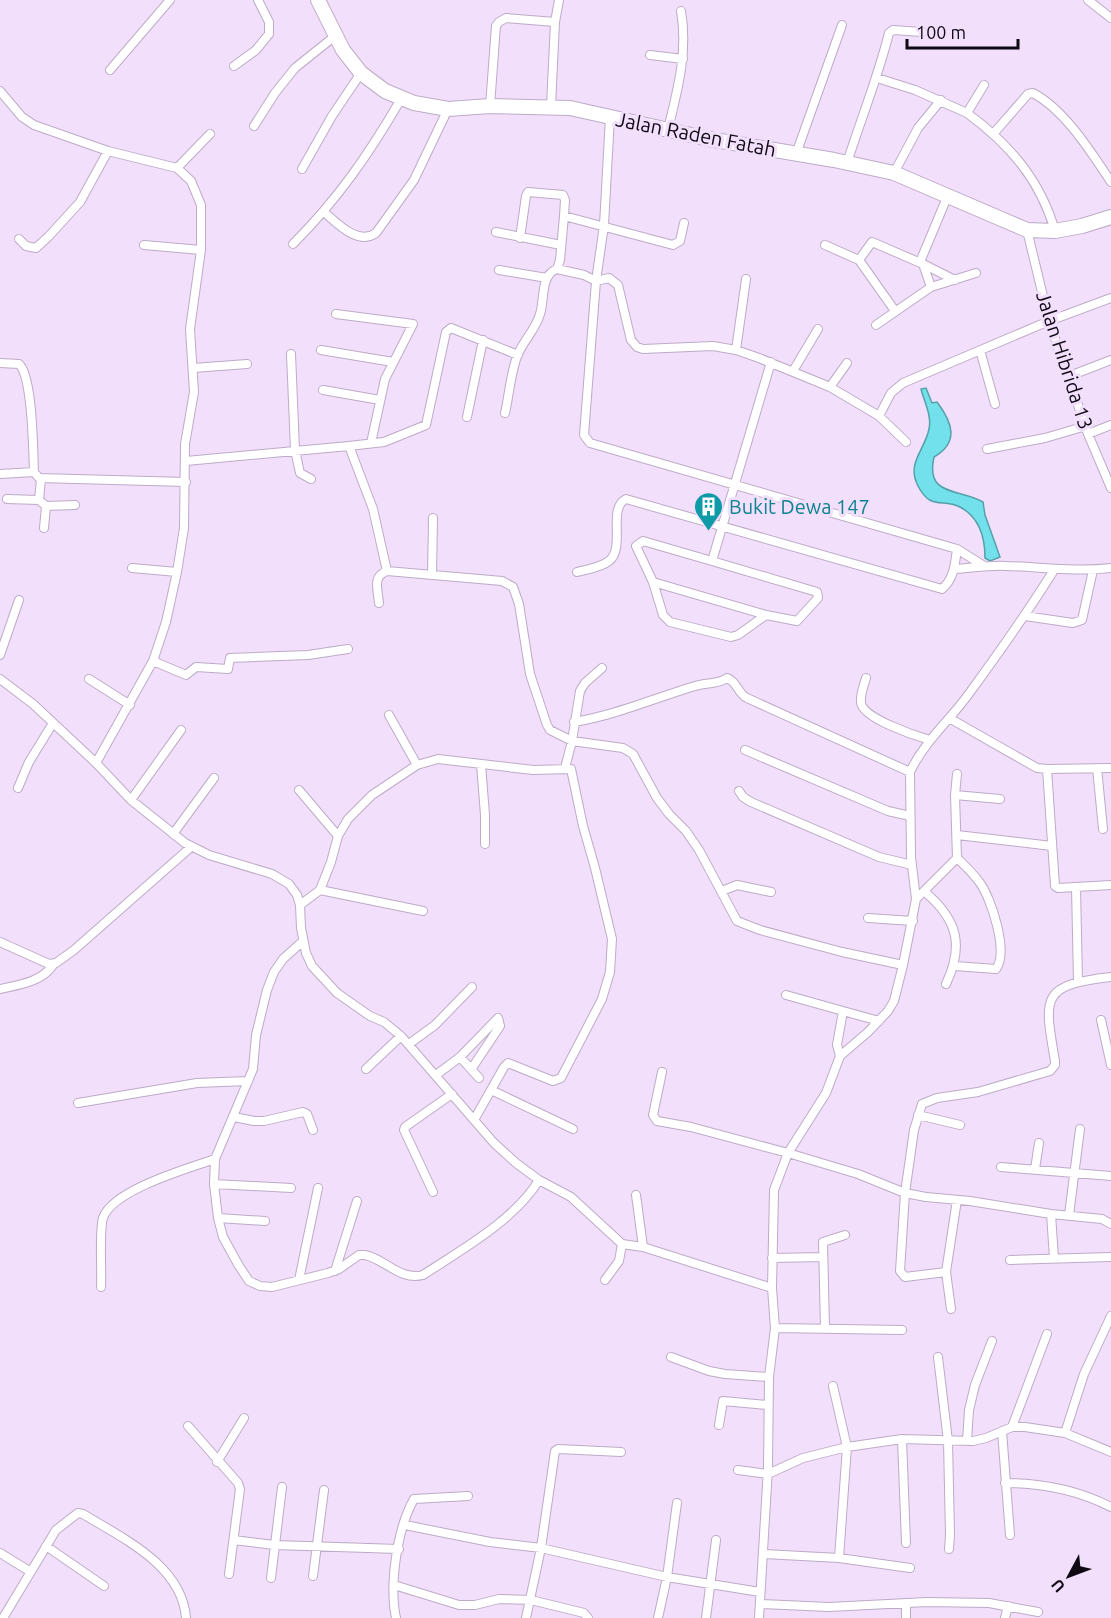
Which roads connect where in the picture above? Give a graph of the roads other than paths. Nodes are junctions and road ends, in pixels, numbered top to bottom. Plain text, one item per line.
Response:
1 (170, 0) edge
2 (258, 0) edge
3 (318, 0) edge
4 (559, 0) edge
5 (1088, 0) edge
6 (681, 11) dead end
7 (1111, 18) edge
8 (555, 22) junction
9 (842, 25) dead end
10 (922, 32) dead end
11 (335, 36) junction
12 (650, 55) dead end
13 (683, 59) junction
14 (234, 66) dead end
15 (110, 70) dead end
16 (361, 73) junction
17 (877, 78) junction
18 (984, 85) dead end
19 (0, 91) edge
20 (401, 99) junction
21 (940, 100) junction
22 (490, 106) junction
23 (551, 106) junction
24 (448, 108) junction
25 (967, 113) junction
26 (610, 117) junction
27 (254, 126) dead end
28 (668, 129) junction
29 (210, 134) dead end
30 (994, 134) junction
31 (108, 151) junction
32 (796, 154) junction
33 (847, 163) junction
34 (177, 168) junction
35 (302, 169) dead end
36 (894, 173) junction
37 (1111, 182) edge
38 (948, 195) junction
39 (324, 212) junction
40 (564, 216) junction
41 (1111, 217) edge
42 (684, 223) dead end
43 (604, 225) junction
44 (1027, 230) junction
45 (1055, 231) junction
46 (496, 232) dead end
47 (520, 237) junction
48 (19, 239) dead end
49 (292, 244) dead end
50 (144, 245) dead end
51 (561, 245) junction
52 (825, 245) dead end
53 (201, 250) junction
54 (859, 260) junction
55 (921, 263) junction
56 (557, 269) junction
57 (499, 270) dead end
58 (976, 273) dead end
59 (547, 278) junction
60 (746, 279) dead end
61 (955, 280) junction
62 (596, 281) junction
63 (931, 288) junction
64 (1111, 298) edge
65 (895, 311) junction
66 (336, 314) dead end
67 (1049, 321) junction
68 (876, 325) dead end
69 (818, 328) dead end
70 (483, 340) junction
71 (321, 350) dead end
72 (736, 350) junction
73 (980, 350) junction
74 (291, 354) dead end
75 (518, 355) junction
76 (1111, 360) edge
77 (393, 362) junction
78 (771, 362) junction
79 (0, 363) edge
80 (847, 363) dead end
81 (247, 364) dead end
82 (193, 368) junction
83 (793, 371) junction
84 (1067, 377) junction
85 (830, 387) junction
86 (323, 390) dead end
87 (380, 400) junction
88 (995, 404) dead end
89 (505, 413) dead end
90 (879, 416) junction
91 (467, 417) dead end
92 (1111, 425) edge
93 (1087, 430) junction
94 (906, 442) dead end
95 (371, 443) junction
96 (349, 446) junction
97 (987, 449) dead end
98 (295, 450) junction
99 (186, 461) junction
100 (34, 472) junction
101 (0, 474) edge
102 (42, 479) junction
103 (311, 479) dead end
104 (186, 482) junction
105 (735, 483) junction
106 (1111, 488) edge
107 (8, 499) dead end
108 (39, 500) junction
109 (46, 506) junction
110 (75, 506) dead end
111 (433, 518) dead end
112 (722, 525) junction
113 (44, 528) dead end
114 (957, 549) junction
115 (712, 561) junction
116 (984, 566) junction
117 (132, 568) dead end
118 (1111, 568) edge
119 (955, 569) junction
120 (1054, 570) junction
121 (1093, 570) junction
122 (387, 571) junction
123 (177, 572) junction
124 (577, 572) dead end
125 (432, 575) junction
126 (652, 582) junction
127 (19, 600) dead end
128 (379, 603) dead end
129 (766, 615) junction
130 (1025, 616) junction
131 (348, 649) dead end
132 (0, 655) edge
133 (153, 661) junction
134 (602, 668) dead end
135 (866, 678) dead end
136 (89, 679) dead end
137 (1, 680) edge
138 (130, 705) junction
139 (389, 715) dead end
140 (949, 718) junction
141 (574, 722) junction
142 (53, 723) junction
143 (181, 730) dead end
144 (930, 740) junction
145 (572, 741) junction
146 (745, 750) dead end
147 (96, 763) junction
148 (480, 764) junction
149 (417, 765) junction
150 (565, 768) junction
151 (1097, 768) junction
152 (1111, 768) edge
153 (1047, 769) junction
154 (910, 772) junction
155 (957, 774) dead end
156 (214, 778) dead end
157 (18, 788) dead end
158 (299, 790) dead end
159 (739, 791) dead end
160 (955, 795) junction
161 (1000, 799) dead end
162 (131, 800) junction
163 (910, 816) junction
164 (1102, 829) dead end
165 (173, 834) junction
166 (957, 835) junction
167 (338, 836) junction
168 (485, 844) dead end
169 (1052, 846) junction
170 (191, 847) junction
171 (957, 858) junction
172 (912, 864) junction
173 (915, 884) junction
174 (1111, 885) edge
175 (1077, 887) junction
176 (928, 889) junction
177 (320, 890) junction
178 (722, 891) junction
179 (771, 892) dead end
180 (916, 899) junction
181 (300, 905) junction
182 (423, 911) dead end
183 (868, 918) dead end
184 (913, 921) junction
185 (303, 940) junction
186 (0, 942) edge
187 (53, 965) junction
188 (903, 965) junction
189 (955, 966) junction
190 (1111, 977) edge
191 (1078, 982) junction
192 (946, 984) dead end
193 (472, 987) dead end
194 (0, 989) edge
195 (786, 995) dead end
196 (843, 1011) junction
197 (1101, 1020) dead end
198 (879, 1021) junction
199 (401, 1036) junction
200 (409, 1044) junction
201 (840, 1056) junction
202 (460, 1057) junction
203 (1111, 1065) edge
204 (472, 1068) junction
205 (366, 1070) dead end
206 (662, 1072) dead end
207 (436, 1075) junction
208 (480, 1078) dead end
209 (248, 1081) junction
210 (491, 1090) junction
211 (452, 1094) junction
212 (78, 1103) dead end
213 (918, 1115) junction
214 (234, 1117) junction
215 (474, 1120) junction
216 (960, 1125) dead end
217 (573, 1129) dead end
218 (1080, 1129) dead end
219 (313, 1130) dead end
220 (1039, 1143) dead end
221 (788, 1153) junction
222 (215, 1159) junction
223 (1001, 1167) dead end
224 (1035, 1169) junction
225 (1075, 1174) junction
226 (1111, 1176) edge
227 (539, 1180) junction
228 (214, 1184) junction
229 (291, 1188) dead end
230 (318, 1188) dead end
231 (433, 1192) dead end
232 (905, 1193) junction
233 (636, 1195) dead end
234 (957, 1200) junction
235 (357, 1201) dead end
236 (1051, 1214) junction
237 (1069, 1215) junction
238 (218, 1218) junction
239 (265, 1221) dead end
240 (1111, 1223) edge
241 (845, 1234) dead end
242 (622, 1244) junction
243 (642, 1247) junction
244 (823, 1257) junction
245 (1111, 1257) edge
246 (772, 1258) junction
247 (1054, 1258) junction
248 (1010, 1260) dead end
249 (335, 1271) junction
250 (946, 1272) junction
251 (299, 1280) junction
252 (605, 1280) dead end
253 (102, 1287) dead end
254 (772, 1288) junction
255 (951, 1309) dead end
256 (1111, 1316) edge
257 (775, 1328) junction
258 (825, 1328) junction
259 (902, 1330) dead end
260 (1047, 1334) dead end
261 (992, 1341) dead end
262 (671, 1357) dead end
263 (938, 1357) dead end
264 (769, 1377) junction
265 (833, 1386) dead end
266 (767, 1405) junction
267 (244, 1418) dead end
268 (719, 1425) dead end
269 (188, 1426) dead end
270 (1012, 1427) junction
271 (1002, 1431) junction
272 (1065, 1433) junction
273 (903, 1439) junction
274 (948, 1440) junction
275 (967, 1441) junction
276 (847, 1447) junction
277 (621, 1452) dead end
278 (1111, 1452) edge
279 (218, 1462) junction
280 (738, 1470) dead end
281 (768, 1474) junction
282 (1005, 1483) junction
283 (282, 1486) dead end
284 (324, 1490) dead end
285 (468, 1496) dead end
286 (677, 1503) dead end
287 (1111, 1508) edge
288 (405, 1525) junction
289 (1010, 1535) dead end
290 (234, 1540) junction
291 (716, 1540) dead end
292 (906, 1543) dead end
293 (274, 1545) junction
294 (316, 1545) junction
295 (46, 1546) junction
296 (399, 1548) junction
297 (541, 1548) junction
298 (949, 1549) dead end
299 (0, 1553) edge
300 (764, 1554) junction
301 (839, 1558) junction
302 (910, 1568) dead end
303 (31, 1572) junction
304 (230, 1574) dead end
305 (313, 1576) dead end
306 (667, 1577) junction
307 (271, 1578) dead end
308 (711, 1584) junction
309 (394, 1585) junction
310 (104, 1586) dead end
311 (760, 1592) junction
312 (531, 1600) junction
313 (760, 1604) junction
314 (906, 1604) junction
315 (1008, 1605) junction
316 (1038, 1612) dead end
317 (3, 1618) edge
318 (186, 1618) edge
319 (396, 1618) edge
320 (526, 1618) edge
321 (588, 1618) edge
322 (658, 1618) edge
323 (706, 1618) edge
324 (759, 1618) edge
325 (906, 1618) edge
326 (1005, 1618) edge

1 - 15 street
2 - 14 street
3 - 11 highway, Jalan Raden Fatah
4 - 8 street
5 - 7 street
6 - 13 street
8 - 22 street
8 - 23 street
9 - 32 street
10 - 17 street
11 - 16 highway, Jalan Raden Fatah
11 - 27 street
12 - 13 street
13 - 28 street
16 - 20 highway, Jalan Raden Fatah
16 - 35 street
17 - 21 street
17 - 33 street
18 - 25 street
19 - 31 street
20 - 24 highway, Jalan Raden Fatah
20 - 39 street
21 - 25 street
21 - 36 street
22 - 23 highway, Jalan Raden Fatah
22 - 24 highway, Jalan Raden Fatah
23 - 26 highway, Jalan Raden Fatah
24 - 39 street
25 - 30 street
26 - 28 highway, Jalan Raden Fatah
26 - 43 street
28 - 32 highway, Jalan Raden Fatah
29 - 34 street
30 - 37 street
30 - 45 street
31 - 34 street
31 - 48 street
32 - 33 highway, Jalan Raden Fatah
33 - 36 highway, Jalan Raden Fatah
34 - 53 street
36 - 38 highway, Jalan Raden Fatah
38 - 44 highway, Jalan Raden Fatah
38 - 55 street
39 - 49 street
40 - 43 street
40 - 47 street
40 - 51 street
41 - 45 highway, Jalan Raden Fatah
42 - 43 street
43 - 62 street
44 - 45 highway, Jalan Raden Fatah
44 - 67 street, Jalan Hibrida 13
46 - 47 street
47 - 51 street
50 - 53 street
51 - 56 street
52 - 54 street
53 - 82 street
54 - 55 street
54 - 65 street
55 - 61 street
55 - 63 street
56 - 59 street
56 - 62 street
57 - 59 street
58 - 61 street
59 - 75 street
60 - 72 street
61 - 63 street
62 - 72 street
62 - 105 street
63 - 65 street
64 - 67 street
65 - 68 street
66 - 77 street
67 - 73 street
67 - 84 street, Jalan Hibrida 13
69 - 83 street
70 - 75 street
70 - 91 street
70 - 95 street
71 - 77 street
72 - 78 street
73 - 88 street
73 - 90 street
74 - 98 street
75 - 89 street
76 - 84 street
77 - 87 street
78 - 83 street
78 - 105 street
79 - 100 street
80 - 85 street
81 - 82 street
82 - 99 street
83 - 85 street
84 - 93 street, Jalan Hibrida 13
85 - 90 street
86 - 87 street
87 - 95 street
90 - 94 street
92 - 93 street
93 - 97 street
93 - 106 street, Jalan Hibrida 13
95 - 96 street
96 - 98 street
96 - 122 street
98 - 99 street
98 - 103 street
99 - 104 street
100 - 101 street
100 - 102 street
102 - 104 street
102 - 108 street
104 - 123 street
105 - 112 street
105 - 114 street
107 - 108 street
108 - 109 street
109 - 110 street
109 - 113 street
111 - 125 street
112 - 115 street
112 - 119 street
112 - 124 street
114 - 116 street
114 - 119 street
115 - 126 street
115 - 129 street
116 - 119 street
116 - 120 street
117 - 123 street
118 - 121 street
120 - 121 street
120 - 130 street
121 - 130 street
122 - 125 street
122 - 128 street
123 - 133 street
125 - 145 street
126 - 129 street
126 - 129 street
127 - 132 street
130 - 140 street
131 - 133 street
133 - 138 street
134 - 141 street
135 - 144 street
136 - 138 street
137 - 142 street
138 - 147 street
139 - 149 street
140 - 144 street
140 - 153 street
141 - 145 street
141 - 154 street
142 - 147 street
142 - 157 street
143 - 162 street
144 - 154 street
145 - 150 street
145 - 178 street
146 - 163 street
147 - 162 street
148 - 149 street
148 - 150 street
148 - 168 street
149 - 167 street
150 - 210 street
151 - 152 street
151 - 153 street
151 - 164 street
153 - 169 street
154 - 163 street
155 - 160 street
156 - 165 street
158 - 167 street
159 - 172 street
160 - 161 street
160 - 166 street
162 - 165 street
163 - 172 street
165 - 170 street
166 - 169 street
166 - 171 street
167 - 177 street
169 - 175 street
170 - 181 street
170 - 187 street
171 - 176 street
171 - 189 street
172 - 173 street
173 - 176 street
173 - 180 street
174 - 175 street
175 - 191 street
176 - 180 street
176 - 189 street
177 - 181 street
177 - 182 street
178 - 179 street
178 - 188 street
180 - 184 street
181 - 185 street
183 - 184 street
184 - 188 street
185 - 199 street
185 - 209 street
186 - 187 street
187 - 194 street
188 - 198 street
189 - 192 street
190 - 191 street
191 - 213 street
193 - 200 street
195 - 196 street
196 - 198 street
196 - 201 street
197 - 203 street
198 - 201 street
199 - 200 street
199 - 205 street
200 - 207 street
201 - 221 street
202 - 204 street
202 - 204 street
202 - 207 street
204 - 208 street
206 - 221 street
207 - 211 street
209 - 212 street
209 - 214 street
210 - 215 street
210 - 217 street
211 - 215 street
211 - 231 street
213 - 216 street
213 - 232 street
214 - 219 street
214 - 222 street
215 - 227 street
218 - 225 street
220 - 224 street
221 - 232 street
221 - 246 street
222 - 228 street
222 - 253 street
223 - 224 street
224 - 225 street
225 - 226 street
225 - 237 street
227 - 242 street
227 - 249 street
228 - 229 street
228 - 238 street
230 - 251 street
232 - 234 street
232 - 250 street
233 - 243 street
234 - 236 street
234 - 250 street
235 - 249 street
236 - 237 street
236 - 247 street
237 - 240 street
238 - 239 street
238 - 251 street
241 - 244 street
242 - 243 street
242 - 252 street
243 - 254 street
244 - 246 street
244 - 258 street
245 - 247 street
246 - 254 street
247 - 248 street
249 - 251 street
250 - 255 street
254 - 257 street
256 - 272 street
257 - 258 street
257 - 264 street
258 - 259 street
260 - 270 street
261 - 275 street
262 - 264 street
263 - 274 street
264 - 266 street
265 - 276 street
266 - 268 street
266 - 281 street
267 - 279 street
269 - 279 street
270 - 271 street
270 - 272 street
271 - 275 street
271 - 282 street
272 - 278 street
273 - 274 street
273 - 276 street
273 - 292 street
274 - 275 street
274 - 298 street
276 - 281 street
276 - 301 street
277 - 297 street
279 - 290 street
280 - 281 street
281 - 300 street
282 - 287 street
282 - 289 street
283 - 293 street
284 - 294 street
285 - 288 street
286 - 306 street
288 - 296 street
288 - 297 street
290 - 293 street
290 - 304 street
291 - 308 street
293 - 294 street
293 - 307 street
294 - 296 street
294 - 305 street
295 - 303 street
295 - 310 street
295 - 318 street
296 - 309 street
297 - 306 street
297 - 312 street
299 - 303 street
300 - 301 street
300 - 311 street
301 - 302 street
303 - 317 street
306 - 308 street
306 - 322 street
308 - 311 street
308 - 323 street
309 - 312 street
309 - 319 street
311 - 313 street
312 - 320 street
312 - 321 street
313 - 314 street
313 - 324 street
314 - 315 street
314 - 325 street
315 - 316 street
315 - 326 street

